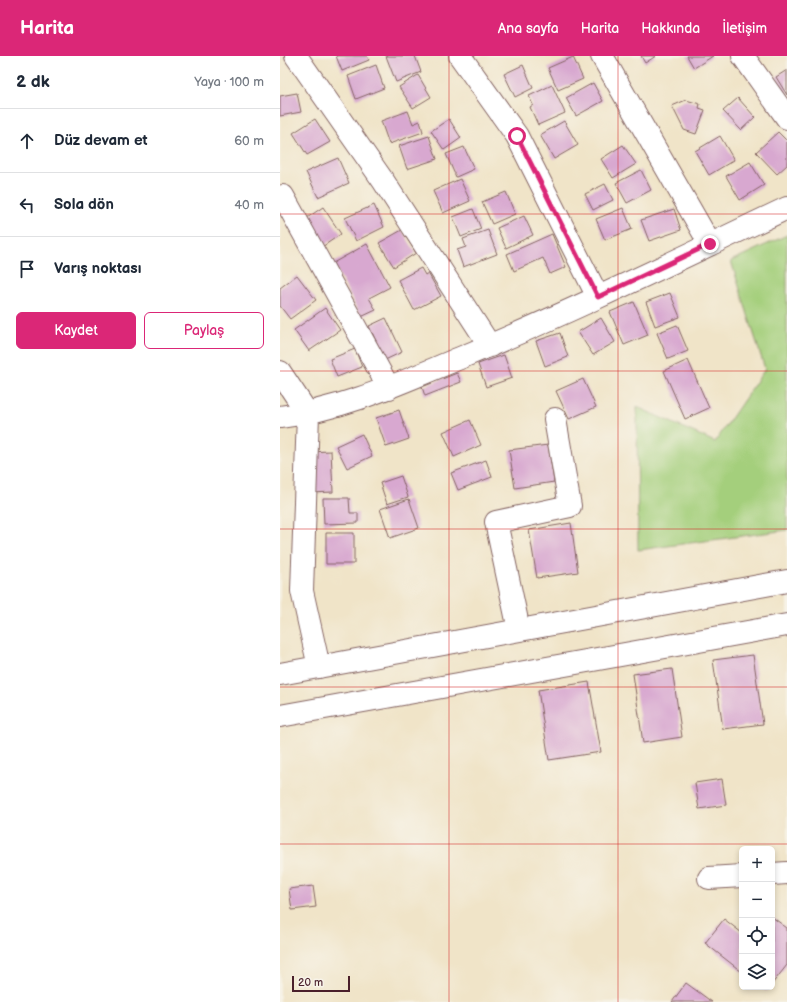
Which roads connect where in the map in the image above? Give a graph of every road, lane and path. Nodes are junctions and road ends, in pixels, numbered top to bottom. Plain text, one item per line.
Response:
1 (296, 56) edge
2 (460, 56) edge
3 (602, 56) edge
4 (743, 56) edge
5 (787, 118) edge
6 (283, 196) dead end
7 (787, 208) edge
8 (710, 244) junction
9 (598, 297) junction
10 (490, 346) junction
11 (280, 372) edge
12 (389, 388) junction
13 (308, 414) junction
14 (280, 417) edge
15 (555, 419) dead end
16 (787, 580) edge
17 (787, 625) edge
18 (519, 630) junction
19 (319, 667) junction
20 (280, 674) edge
21 (280, 716) edge
22 (787, 873) edge
23 (775, 874) edge
24 (739, 876) edge
25 (709, 878) dead end

1 - 10 street
2 - 9 street
3 - 8 street
4 - 5 street
6 - 12 street
7 - 8 street
8 - 9 street
9 - 10 street
10 - 12 street
11 - 13 street
12 - 13 street
13 - 14 street
13 - 19 street
15 - 18 street
16 - 18 street
17 - 21 street
18 - 19 street
19 - 20 street
22 - 23 street
24 - 25 street

